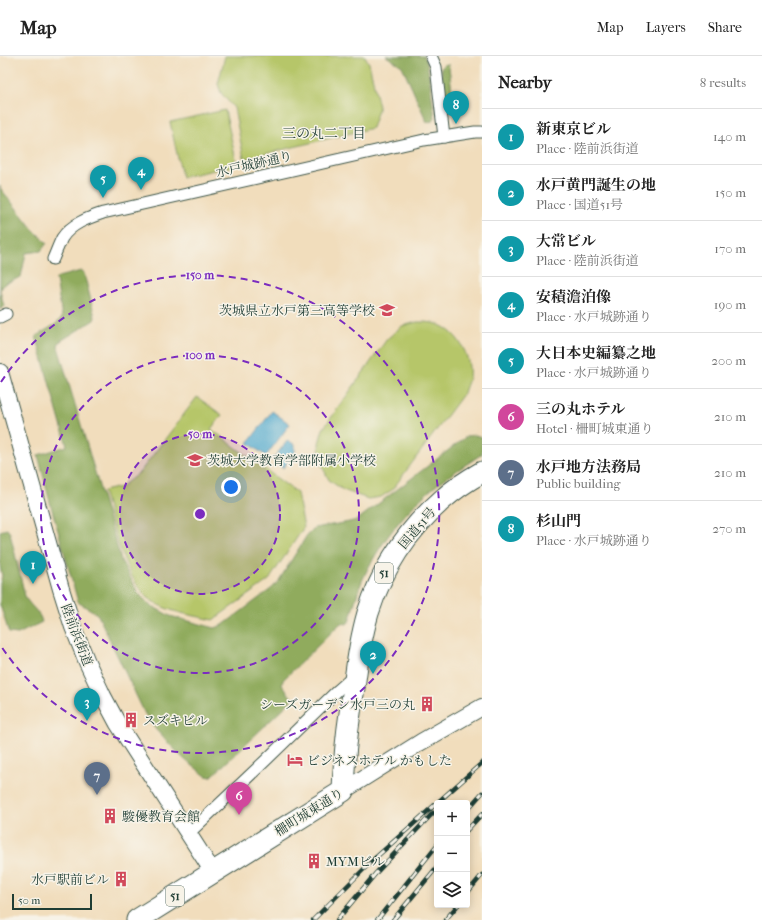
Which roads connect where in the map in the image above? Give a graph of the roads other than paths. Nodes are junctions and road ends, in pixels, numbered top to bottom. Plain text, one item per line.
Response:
1 (431, 56) edge
2 (482, 132) edge
3 (444, 137) junction
4 (53, 259) dead end
5 (0, 372) edge
6 (482, 472) edge
7 (356, 675) junction
8 (482, 707) edge
9 (344, 790) junction
10 (188, 834) junction
11 (213, 872) junction
12 (137, 920) edge

1 - 3 street
2 - 3 street, 水戸城跡通り
3 - 4 street, 水戸城跡通り
5 - 10 main road, 陸前浜街道
6 - 7 highway, 国道51号 / 51
7 - 9 highway, 国道51号 / 51
7 - 10 street
8 - 9 main road, 柵町城東通り
9 - 11 highway, 柵町城東通り / 51
10 - 11 main road, 陸前浜街道
11 - 12 highway, 柵町城東通り / 51

